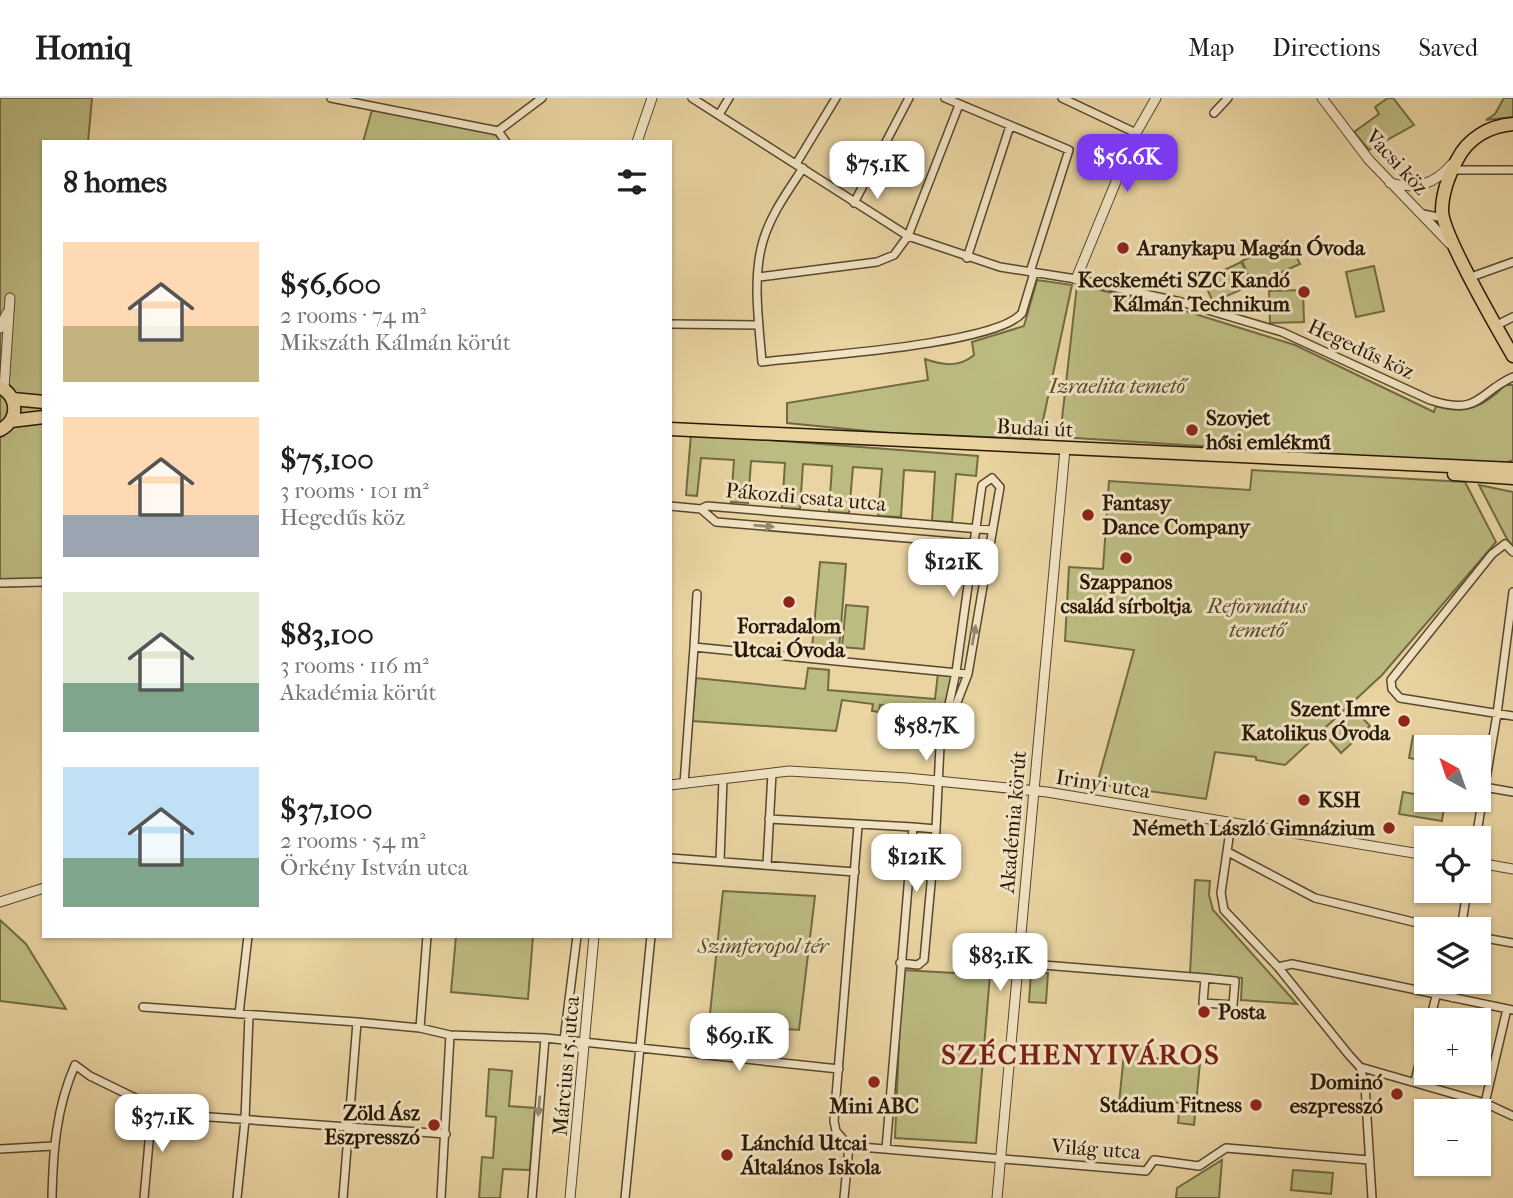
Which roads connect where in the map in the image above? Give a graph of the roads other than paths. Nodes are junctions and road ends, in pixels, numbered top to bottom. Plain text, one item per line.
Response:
1 (331, 98) edge
2 (542, 98) edge
3 (652, 98) edge
4 (692, 98) edge
5 (730, 98) edge
6 (836, 98) edge
7 (909, 98) edge
8 (945, 98) edge
9 (1062, 98) edge
10 (1156, 98) edge
11 (1228, 98) edge
12 (1322, 98) edge
13 (959, 105) junction
14 (720, 113) junction
15 (1214, 113) dead end
16 (1513, 124) edge
17 (1010, 126) junction
18 (498, 131) junction
19 (1136, 133) junction
20 (505, 140) edge
21 (638, 140) edge
22 (1460, 154) junction
23 (799, 166) junction
24 (1451, 170) junction
25 (1513, 170) edge
26 (1389, 182) junction
27 (854, 204) junction
28 (1423, 214) junction
29 (1443, 218) junction
30 (908, 236) junction
31 (967, 258) junction
32 (1461, 258) junction
33 (1513, 262) edge
34 (1032, 273) junction
35 (759, 277) junction
36 (1471, 277) junction
37 (1076, 279) junction
38 (10, 298) dead end
39 (8, 311) junction
40 (1513, 317) edge
41 (672, 324) edge
42 (759, 326) junction
43 (1497, 326) junction
44 (0, 328) edge
45 (1513, 356) edge
46 (1513, 377) edge
47 (6, 392) edge
48 (42, 401) edge
49 (42, 417) edge
50 (5, 426) edge
51 (672, 429) edge
52 (1065, 449) junction
53 (1513, 467) edge
54 (1495, 473) junction
55 (1513, 478) edge
56 (1513, 485) edge
57 (672, 506) edge
58 (701, 509) junction
59 (976, 528) junction
60 (992, 530) junction
61 (974, 544) junction
62 (990, 545) junction
63 (1513, 552) edge
64 (42, 582) edge
65 (0, 583) edge
66 (1513, 592) edge
67 (698, 594) dead end
68 (1510, 641) edge
69 (694, 647) junction
70 (956, 672) junction
71 (968, 674) junction
72 (1497, 714) junction
73 (1513, 716) edge
74 (940, 746) junction
75 (1491, 748) edge
76 (772, 773) junction
77 (723, 779) junction
78 (939, 782) junction
79 (684, 784) junction
80 (672, 785) edge
81 (1491, 788) edge
82 (1032, 791) junction
83 (1513, 792) edge
84 (769, 819) junction
85 (1231, 824) junction
86 (858, 826) junction
87 (913, 827) junction
88 (936, 829) junction
89 (1227, 852) junction
90 (1414, 853) edge
91 (672, 858) edge
92 (720, 861) junction
93 (767, 865) junction
94 (1491, 865) edge
95 (1513, 869) edge
96 (855, 872) junction
97 (42, 889) edge
98 (0, 902) edge
99 (1414, 922) edge
100 (248, 938) edge
101 (427, 938) edge
102 (577, 938) edge
103 (594, 938) edge
104 (651, 938) edge
105 (1491, 939) edge
106 (1513, 943) edge
107 (900, 963) junction
108 (1018, 963) junction
109 (1278, 967) junction
110 (1205, 978) junction
111 (1452, 994) edge
112 (1436, 996) junction
113 (1452, 998) junction
114 (143, 1007) dead end
115 (1433, 1008) edge
116 (1510, 1009) edge
117 (239, 1014) junction
118 (249, 1015) junction
119 (357, 1022) junction
120 (420, 1028) junction
121 (450, 1035) junction
122 (545, 1038) junction
123 (564, 1040) junction
124 (587, 1042) junction
125 (642, 1048) junction
126 (1360, 1067) junction
127 (839, 1069) junction
128 (1414, 1081) edge
129 (1428, 1085) edge
130 (1472, 1099) edge
131 (1486, 1099) edge
132 (1491, 1106) edge
133 (152, 1108) junction
134 (1513, 1116) edge
135 (245, 1120) junction
136 (348, 1126) junction
137 (446, 1134) junction
138 (52, 1146) junction
139 (849, 1146) junction
140 (0, 1149) edge
141 (886, 1149) junction
142 (1000, 1159) junction
143 (1369, 1160) junction
144 (51, 1198) edge
145 (144, 1198) edge
146 (237, 1198) edge
147 (343, 1198) edge
148 (441, 1198) edge
149 (532, 1198) edge
150 (570, 1198) edge
151 (625, 1198) edge
152 (844, 1198) edge
153 (997, 1198) edge
154 (1372, 1198) edge

1 - 18 street
2 - 18 street
3 - 21 street
4 - 14 street, Hegedűs köz
5 - 14 street
6 - 23 street
7 - 27 street
8 - 13 street
9 - 19 street
10 - 19 street
11 - 15 street
12 - 26 street, Vacsi köz
13 - 17 street
13 - 30 street
14 - 23 street, Hegedűs köz
16 - 22 main road
17 - 31 street
17 - 34 street
18 - 20 street
19 - 37 street
22 - 24 main road
22 - 26 street
23 - 27 street, Hegedűs köz
23 - 35 street
24 - 25 street
24 - 29 main road
26 - 28 street, Vacsi köz
27 - 30 street, Hegedűs köz
28 - 29 street, Vacsi köz
28 - 32 street, Vacsi köz
29 - 32 main road
30 - 31 street, Hegedűs köz
30 - 35 street
31 - 34 street, Hegedűs köz
32 - 36 main road
33 - 36 street
34 - 37 street, Hegedűs köz
34 - 42 street
35 - 42 street
36 - 43 main road
37 - 46 street, Hegedűs köz
38 - 39 street
39 - 44 street
39 - 47 street
40 - 43 street
41 - 42 street
43 - 45 main road
47 - 48 main road
47 - 50 main road
49 - 50 main road
51 - 52 main road, Budai út
52 - 54 main road, Budai út
52 - 82 street, Akadémia körút
53 - 54 main road
54 - 55 main road
54 - 56 main road
57 - 58 street
58 - 59 street, Pákozdi csata utca
58 -> 61 street, Pákozdi csata utca
59 - 60 street, Pákozdi csata utca
59 - 60 street
59 - 61 street
60 - 62 street
61 - 62 street, Pákozdi csata utca
61 - 70 street
71 -> 62 street
63 - 72 street
64 - 65 street
66 - 68 street
67 - 69 street
68 - 72 street
69 - 70 street
69 - 79 street
70 - 71 street
70 - 74 street
71 - 74 street
72 - 73 street
72 - 75 street
74 - 78 street
76 - 77 street, Irinyi utca
76 - 78 street, Irinyi utca
76 - 84 street
77 - 79 street, Irinyi utca
77 - 92 street
78 - 82 street, Irinyi utca
78 - 88 street
79 - 80 street, Irinyi utca
81 - 83 street
82 - 85 street, Irinyi utca
82 - 108 street, Akadémia körút
84 - 86 street
84 - 93 street
85 - 89 street
85 - 90 street, Irinyi utca
86 - 87 street
86 - 96 street
87 - 88 street
87 - 107 street
88 - 107 street
89 - 99 street
89 - 109 street
91 - 92 street
92 - 93 street
93 - 96 street
94 - 95 street
96 - 127 street
97 - 98 street
100 - 117 street
101 - 120 street
102 - 123 street
103 - 124 street, Március 15. utca
104 - 125 street
105 - 106 street
107 - 141 street
108 - 110 street
108 - 142 street, Akadémia körút
109 - 112 street
109 - 126 street
110 - 110 street
111 - 113 street
112 - 113 street
112 - 115 street
113 - 116 street
114 - 117 street
116 - 131 street
117 - 118 street
118 - 119 street
118 - 135 street
119 - 120 street
119 - 136 street
120 - 121 street
121 - 122 street
121 - 137 street
122 - 123 street
122 -> 149 street
123 - 124 street
124 - 125 street
124 - 150 street, Március 15. utca
125 - 127 street
125 - 151 street
126 - 128 street
126 - 143 street
127 - 139 street
129 - 130 street
132 - 134 street
133 - 135 street
133 - 138 street
133 - 145 street
135 - 136 street
135 - 146 street
136 - 137 street
136 - 147 street
137 - 148 street
138 - 140 street
138 - 144 street
139 - 141 street, Világ utca
139 - 152 street
141 - 142 street, Világ utca
142 - 143 street, Világ utca
142 - 153 street, Akadémia körút
143 - 154 street

